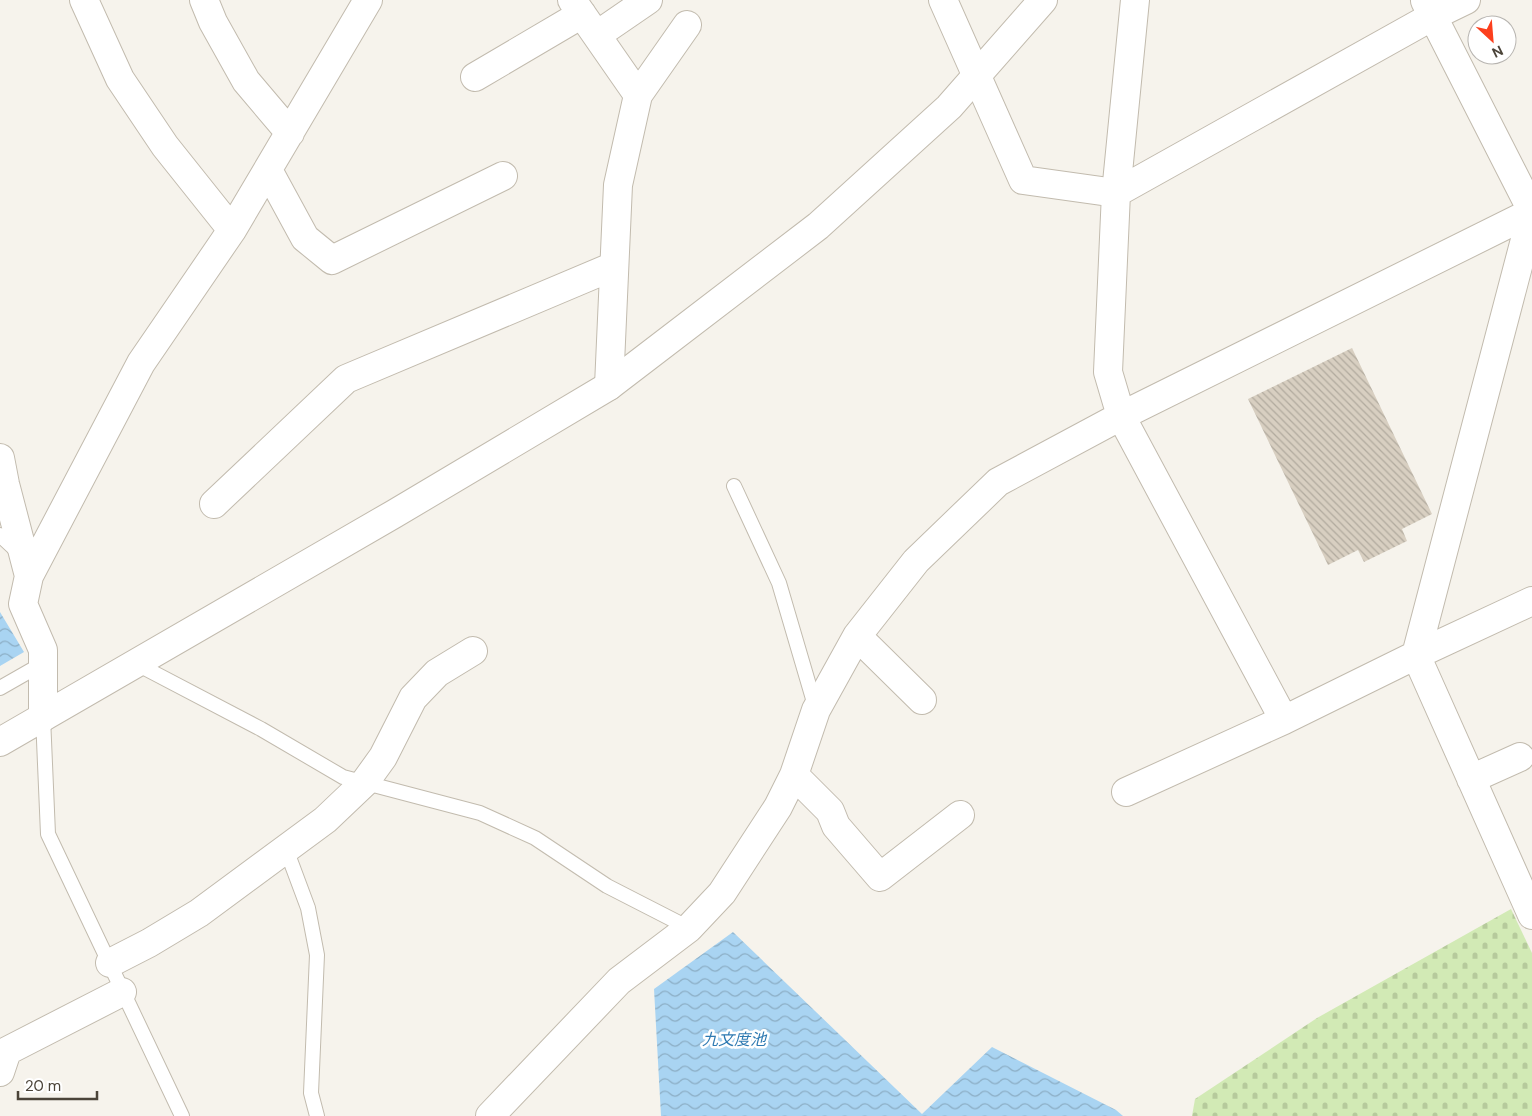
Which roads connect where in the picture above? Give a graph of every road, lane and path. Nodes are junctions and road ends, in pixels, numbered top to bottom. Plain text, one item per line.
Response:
1 (84, 0) edge
2 (204, 0) edge
3 (368, 0) edge
4 (648, 0) edge
5 (943, 0) edge
6 (1043, 0) edge
7 (1135, 0) edge
8 (1466, 0) edge
9 (1429, 8) edge
10 (583, 16) edge
11 (688, 25) dead end
12 (977, 76) junction
13 (475, 77) dead end
14 (638, 95) junction
15 (290, 133) junction
16 (268, 170) junction
17 (503, 176) dead end
18 (1116, 193) junction
19 (1532, 212) edge
20 (232, 230) junction
21 (614, 266) junction
22 (609, 386) junction
23 (1121, 416) junction
24 (0, 458) edge
25 (734, 486) dead end
26 (214, 504) dead end
27 (0, 535) edge
28 (27, 567) junction
29 (1532, 601) edge
30 (857, 636) junction
31 (473, 651) dead end
32 (1416, 655) junction
33 (135, 663) junction
34 (42, 664) junction
35 (0, 688) edge
36 (922, 700) dead end
37 (816, 710) junction
38 (43, 716) junction
39 (1284, 720) junction
40 (0, 742) edge
41 (1520, 757) dead end
42 (794, 775) junction
43 (1471, 779) junction
44 (365, 782) junction
45 (1126, 792) dead end
46 (960, 815) dead end
47 (286, 849) junction
48 (1532, 915) edge
49 (689, 928) junction
50 (110, 963) junction
51 (122, 992) junction
52 (0, 1072) edge
53 (182, 1116) edge
54 (317, 1116) edge
55 (490, 1116) edge

1 - 20 street
2 - 15 street
3 - 15 street
4 - 10 street
5 - 12 street
6 - 12 street
7 - 18 street
8 - 9 street
9 - 18 street
9 - 19 street
10 - 13 street
10 - 14 street
11 - 14 street
12 - 18 street
12 - 22 street
14 - 21 street
15 - 16 street
16 - 17 street
16 - 20 street
18 - 23 street
19 - 23 street
19 - 32 street
20 - 28 street
21 - 22 street
21 - 26 street
22 - 33 street
23 - 30 street
23 - 39 street
24 - 28 street
25 - 37 lane
27 - 28 lane
28 - 34 street
29 - 32 street
30 - 36 street
30 - 37 street
31 - 44 street
32 - 39 street
32 - 43 street
33 - 38 street
33 - 44 lane
34 - 35 lane
34 - 38 street
37 - 42 street
38 - 40 street
38 - 50 lane
39 - 45 street
41 - 43 street
42 - 46 street
42 - 49 street
43 - 48 street
44 - 47 street
44 - 49 lane
47 - 50 street
47 - 54 lane
49 - 55 street
50 - 51 lane
51 - 52 street
51 - 53 lane

